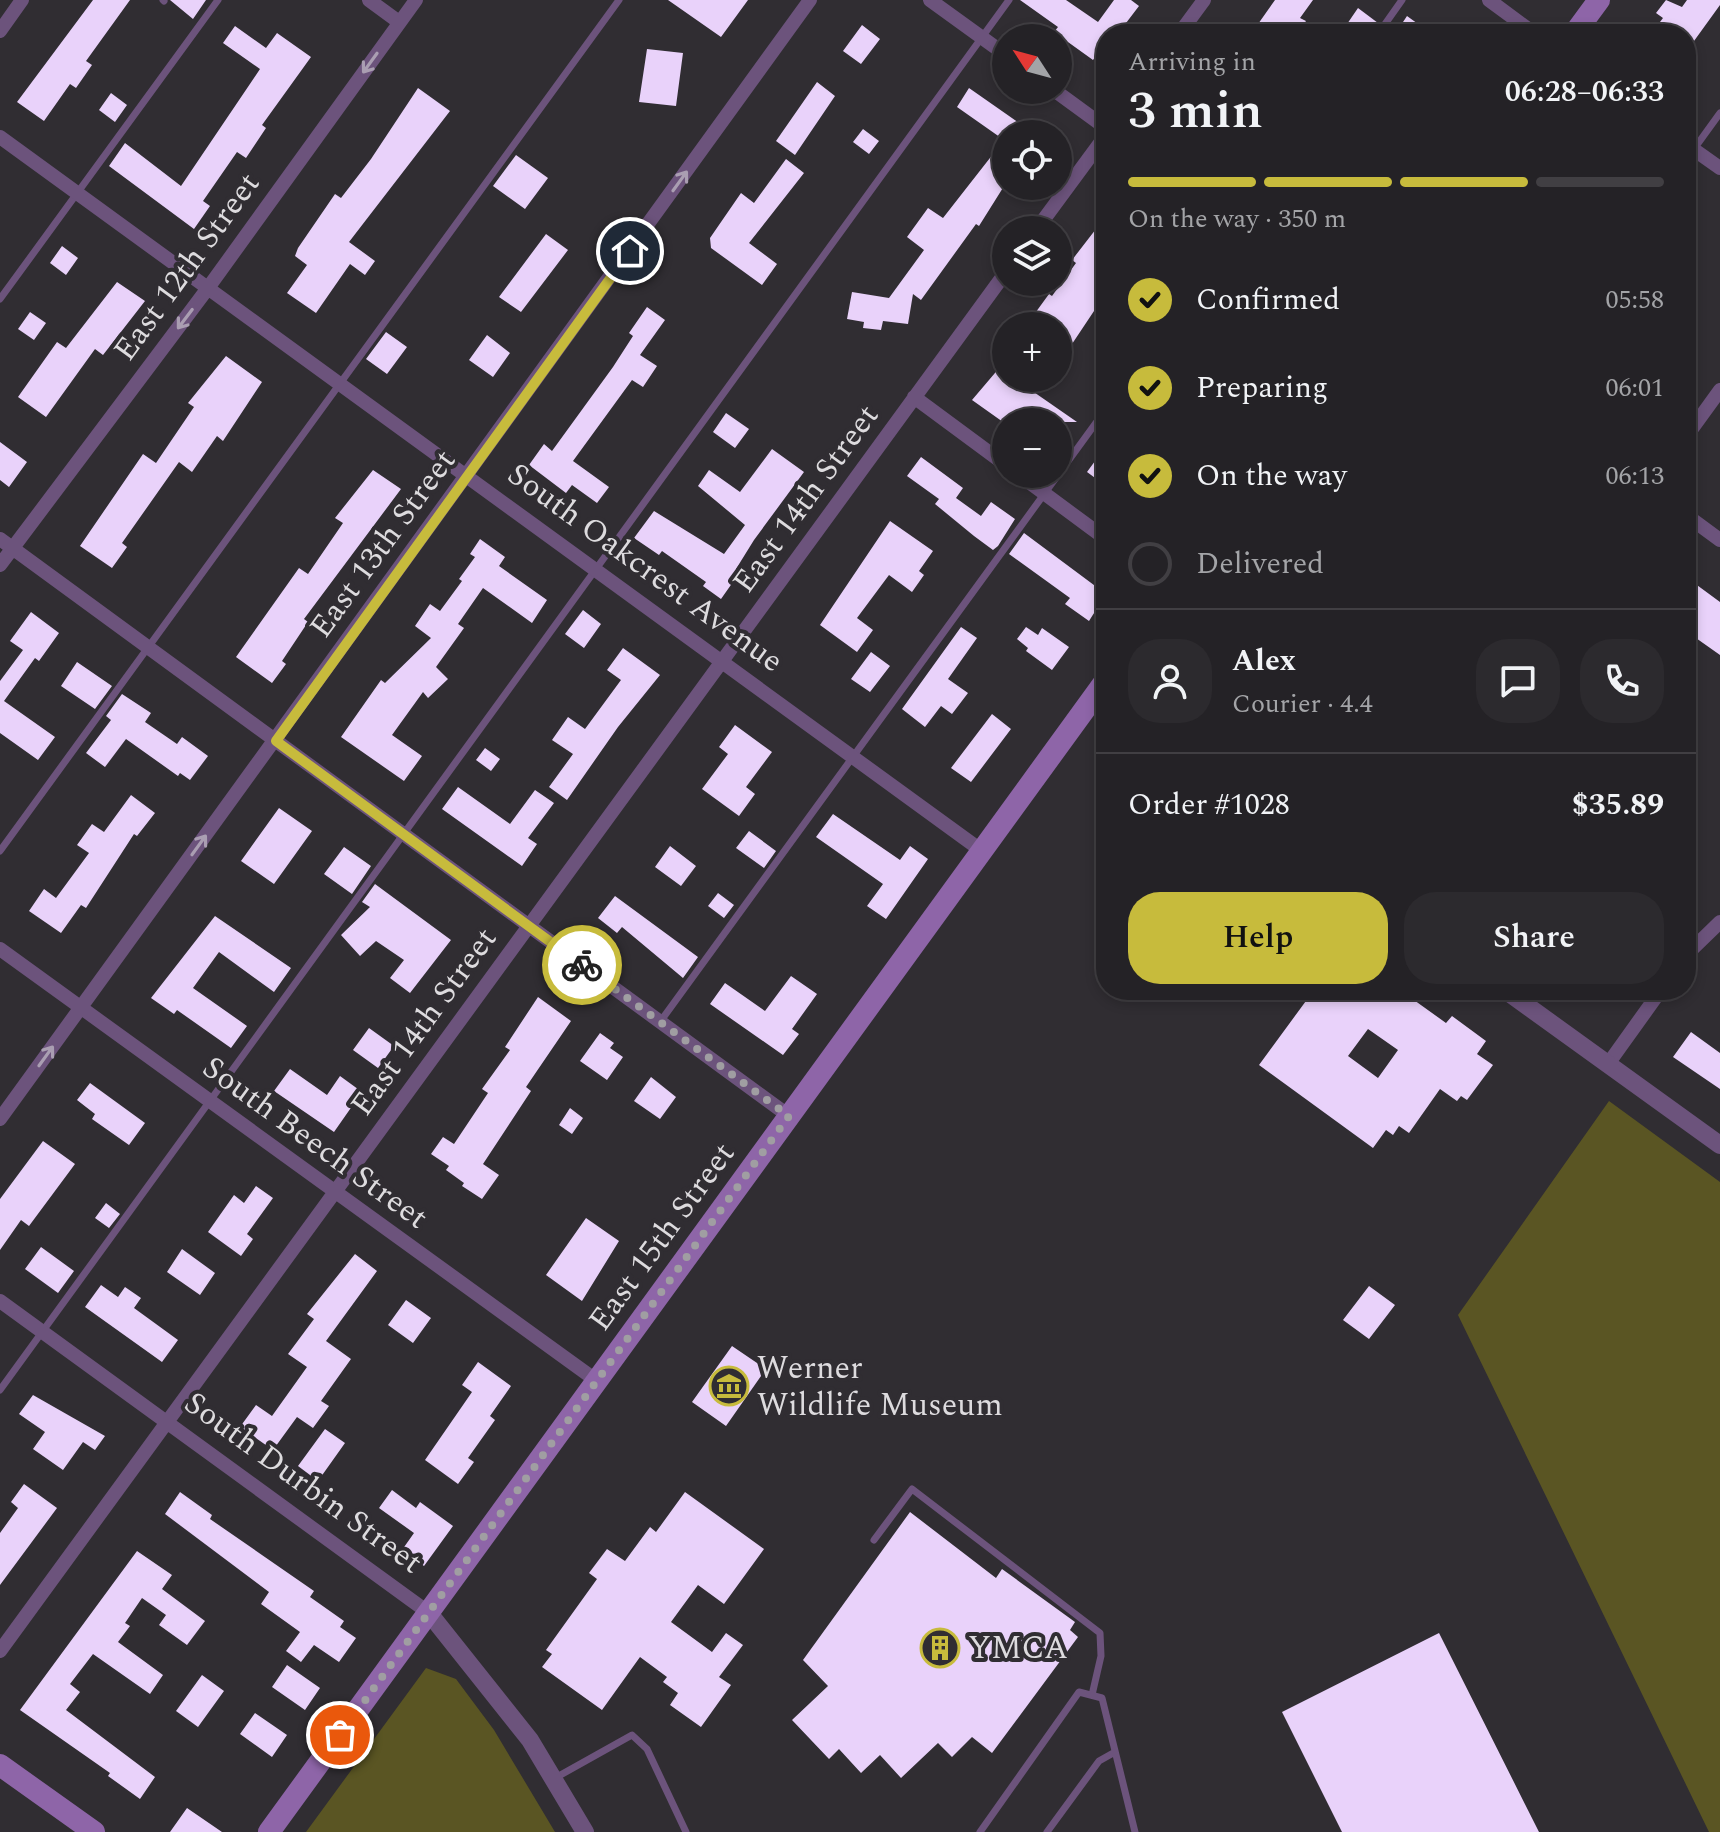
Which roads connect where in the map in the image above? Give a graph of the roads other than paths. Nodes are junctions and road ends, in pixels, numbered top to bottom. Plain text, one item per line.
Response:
1 (22, 0) edge
2 (218, 0) edge
3 (369, 0) edge
4 (416, 0) edge
5 (619, 0) edge
6 (810, 0) edge
7 (930, 0) edge
8 (1009, 0) edge
9 (1204, 0) edge
10 (1402, 0) edge
11 (1489, 0) edge
12 (1599, 0) edge
13 (399, 22) junction
14 (1186, 24) edge
15 (1385, 24) edge
16 (1521, 24) edge
17 (1581, 24) edge
18 (0, 31) edge
19 (982, 38) junction
20 (992, 45) edge
21 (1072, 103) edge
22 (1720, 113) edge
23 (1096, 121) edge
24 (0, 137) edge
25 (1696, 142) edge
26 (1096, 149) edge
27 (1696, 155) edge
28 (1720, 168) edge
29 (78, 193) junction
30 (1046, 216) edge
31 (208, 288) junction
32 (992, 291) edge
33 (0, 299) edge
34 (340, 384) junction
35 (1720, 390) edge
36 (914, 397) junction
37 (1096, 423) edge
38 (1696, 423) edge
39 (992, 455) edge
40 (467, 476) junction
41 (1037, 488) edge
42 (1045, 494) junction
43 (1696, 522) edge
44 (1096, 532) edge
45 (1720, 540) edge
46 (6, 544) edge
47 (0, 565) edge
48 (596, 570) junction
49 (148, 647) junction
50 (722, 661) junction
51 (1096, 700) edge
52 (276, 741) junction
53 (855, 758) junction
54 (403, 834) junction
55 (0, 851) edge
56 (982, 851) junction
57 (1720, 922) edge
58 (529, 926) junction
59 (1696, 945) edge
60 (0, 949) edge
61 (1519, 1000) edge
62 (1654, 1000) edge
63 (81, 1007) junction
64 (660, 1022) junction
65 (1608, 1064) junction
66 (210, 1101) junction
67 (789, 1116) junction
68 (0, 1119) edge
69 (1720, 1145) edge
70 (335, 1192) junction
71 (0, 1301) edge
72 (43, 1331) junction
73 (597, 1381) junction
74 (0, 1390) edge
75 (168, 1421) junction
76 (874, 1540) dead end
77 (429, 1613) junction
78 (0, 1651) edge
79 (1092, 1695) junction
80 (1115, 1752) junction
81 (0, 1765) edge
82 (553, 1779) junction
83 (1134, 1828) edge
84 (94, 1832) edge
85 (269, 1832) edge
86 (585, 1832) edge
87 (686, 1832) edge
88 (980, 1832) edge
89 (1047, 1832) edge
90 (1125, 1832) edge

1 - 18 street
2 - 29 lane
3 - 13 street
4 - 13 street, East 12th Street
5 - 34 lane
40 -> 6 street, East 13th Street
7 - 19 street
8 - 19 lane
9 - 14 street
10 - 15 lane
11 - 16 street
12 - 17 main road
13 -> 31 street, East 12th Street
19 - 20 street
19 - 48 lane
21 - 23 street
22 - 25 lane
24 - 29 street, South Oakcrest Avenue
26 - 30 street
27 - 28 street
29 - 31 street, South Oakcrest Avenue
29 - 33 lane
31 - 34 street, South Oakcrest Avenue
31 -> 46 street, East 12th Street
32 - 36 street, East 14th Street
34 - 40 street, South Oakcrest Avenue
34 - 49 lane
35 - 38 street
36 - 39 street
36 - 50 street, East 14th Street
37 - 42 lane
40 - 48 street, South Oakcrest Avenue
40 - 52 street, East 13th Street
41 - 42 street
42 - 44 street
42 - 53 lane
43 - 45 street
46 - 47 street, East 12th Street
46 - 49 street
48 - 50 street, South Oakcrest Avenue
48 - 54 lane
49 - 52 street
49 - 55 lane
50 - 53 street, South Oakcrest Avenue
50 - 58 street, East 14th Street
51 - 56 main road, East 15th Street
52 - 54 street
63 -> 52 street, East 13th Street
53 - 56 street, South Oakcrest Avenue
53 - 64 lane
54 - 58 street
54 - 66 lane
56 - 67 main road, East 15th Street
57 - 59 street
58 - 64 street
58 - 70 street, East 14th Street
60 - 63 street, South Beech Street
61 - 65 street
62 - 65 street
63 - 66 street, South Beech Street
68 -> 63 street, East 13th Street
64 - 67 street
65 - 69 street
66 - 70 street, South Beech Street
66 - 72 lane
67 - 73 main road, East 15th Street
70 - 73 street, South Beech Street
70 - 75 street, East 14th Street
71 - 72 street, South Durbin Street
72 - 74 lane
72 - 75 street, South Durbin Street
73 - 77 main road, East 15th Street
75 - 77 street, South Durbin Street
75 - 78 street, East 14th Street
76 - 79 lane
77 - 82 street, South Durbin Street
77 - 85 main road, East 15th Street
79 - 80 lane
79 - 88 lane
80 - 83 lane
80 - 89 lane
81 - 84 main road
82 - 86 street, South Durbin Street
82 - 87 lane
83 - 90 lane

